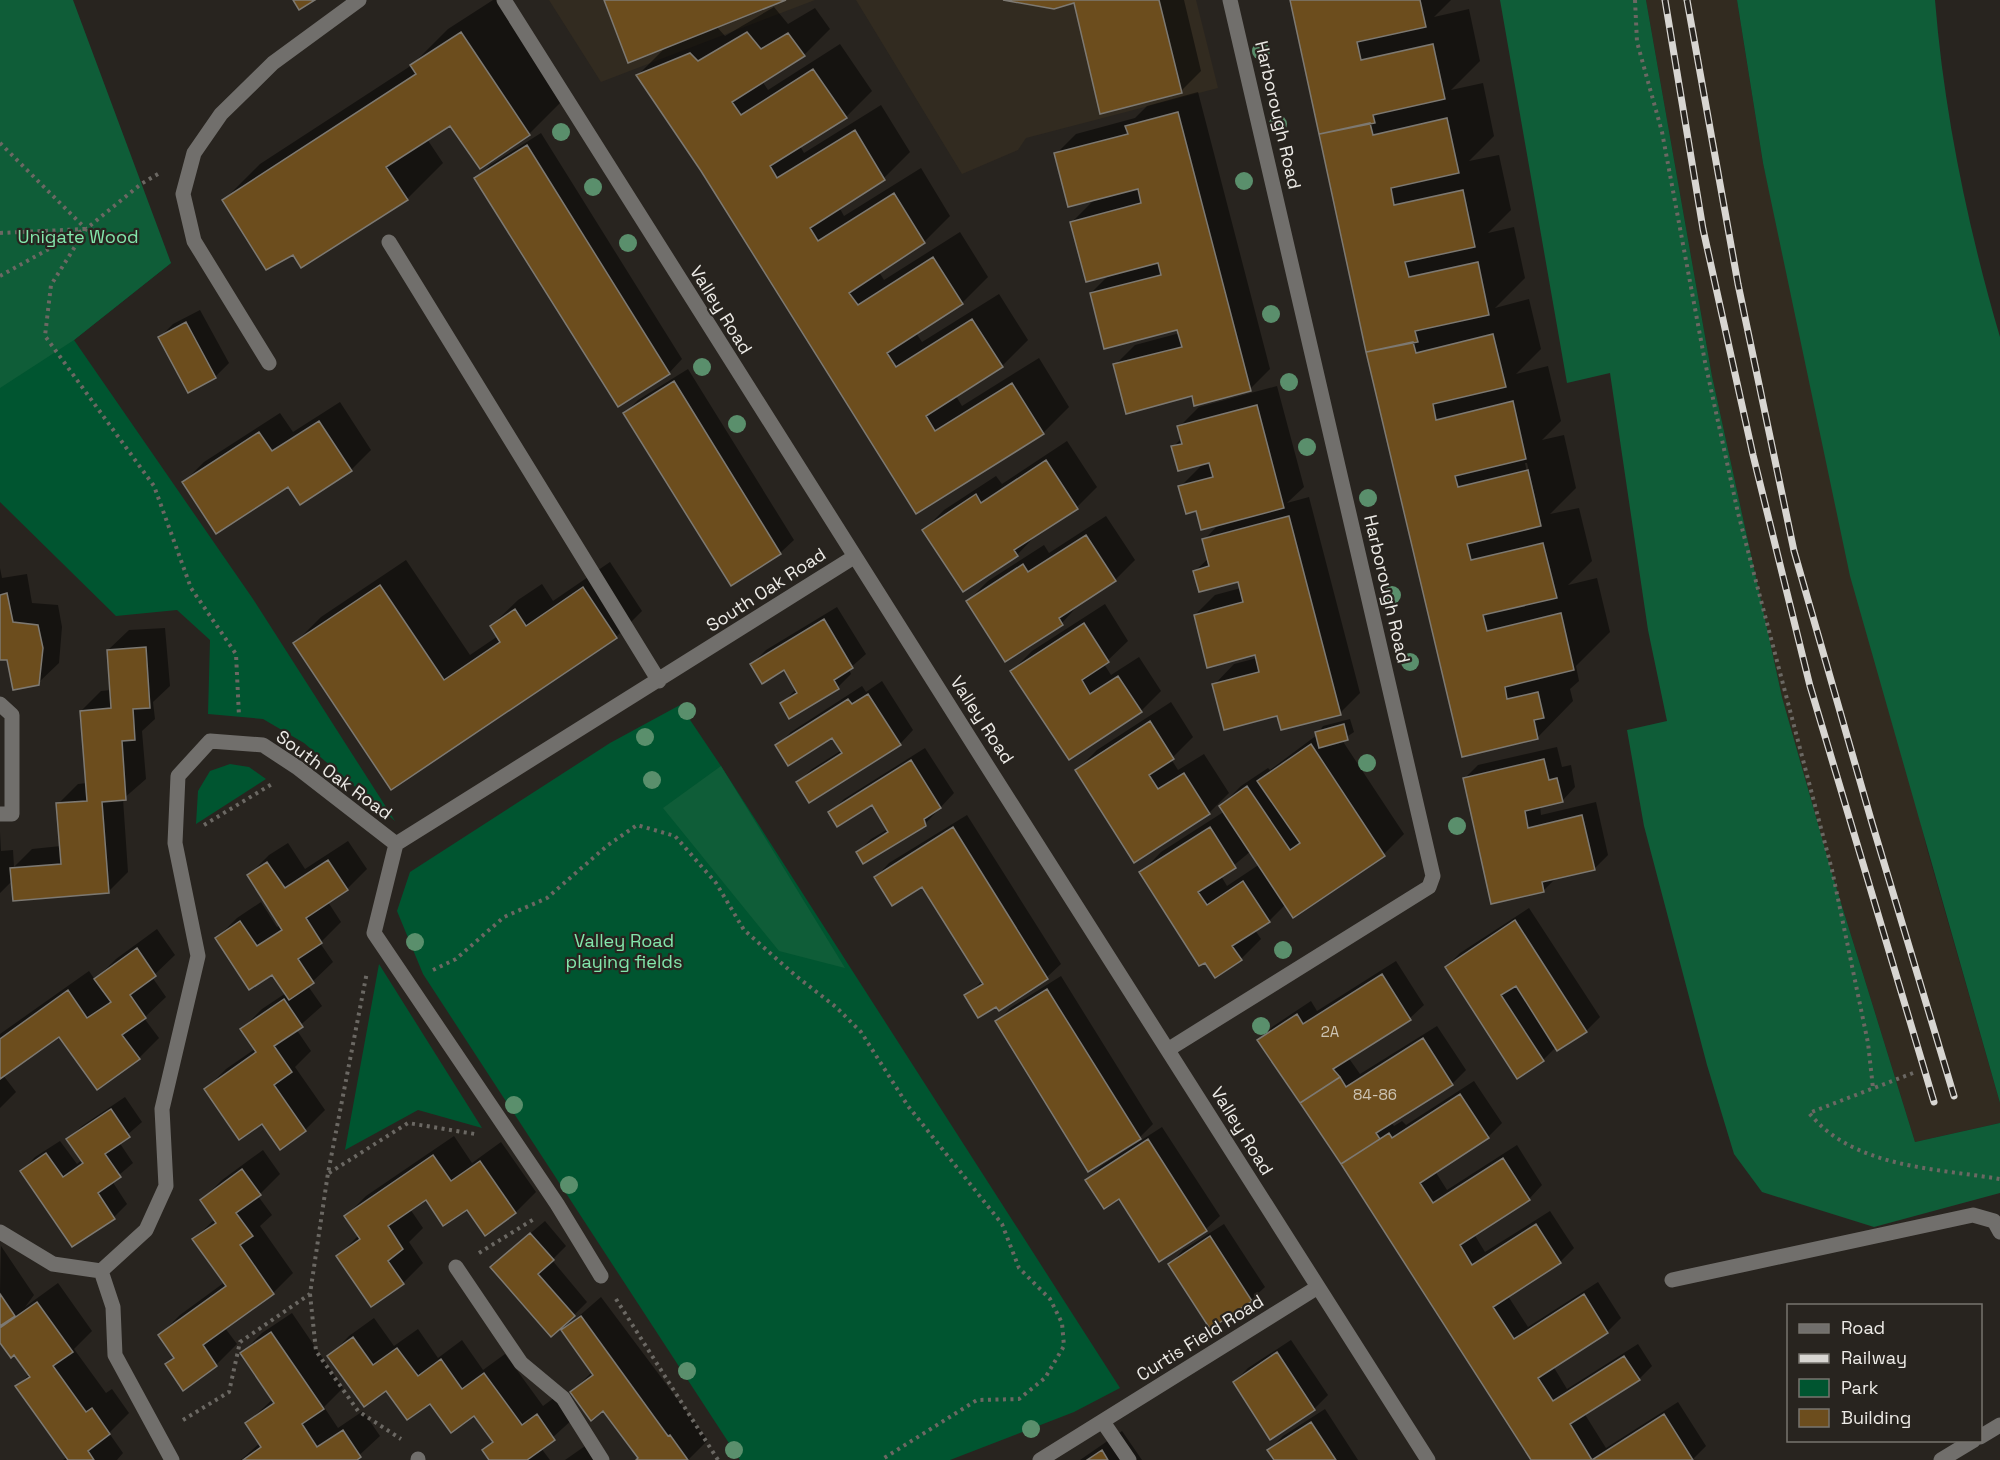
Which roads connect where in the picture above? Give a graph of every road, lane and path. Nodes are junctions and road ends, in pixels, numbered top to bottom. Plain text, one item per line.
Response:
1 (359, 0) edge
2 (504, 0) edge
3 (1230, 0) edge
4 (1635, 0) edge
5 (0, 143) edge
6 (158, 174) dead end
7 (86, 229) junction
8 (0, 232) edge
9 (388, 242) dead end
10 (0, 276) edge
11 (269, 363) dead end
12 (854, 557) junction
13 (659, 681) junction
14 (0, 704) edge
15 (240, 742) junction
16 (298, 768) junction
17 (0, 814) edge
18 (174, 843) junction
19 (396, 844) junction
20 (374, 933) junction
21 (410, 986) junction
22 (1169, 1049) junction
23 (1914, 1073) dead end
24 (1873, 1088) junction
25 (514, 1140) junction
26 (328, 1173) junction
27 (2000, 1179) edge
28 (557, 1204) junction
29 (0, 1232) edge
30 (2000, 1232) edge
31 (456, 1267) joint
32 (101, 1271) junction
33 (601, 1276) joint
34 (1672, 1280) dead end
35 (1318, 1287) junction
36 (310, 1294) junction
37 (1103, 1422) junction
38 (1999, 1426) edge
39 (158, 1435) junction
40 (1982, 1436) edge
41 (1971, 1442) edge
42 (172, 1460) edge
43 (418, 1460) edge
44 (602, 1460) edge
45 (718, 1460) edge
46 (881, 1460) edge
47 (1040, 1460) edge
48 (1129, 1460) edge
49 (1428, 1460) edge
50 (1941, 1460) edge

1 - 11 street
2 - 12 street, Valley Road
3 - 22 street, Harborough Road
4 - 24 path
5 - 7 path
6 - 7 path
7 - 8 path
7 - 10 path
7 - 15 path
9 - 13 street
12 - 13 street, South Oak Road
12 - 22 street, Valley Road
13 - 19 street, South Oak Road
14 - 17 street
15 - 16 street, South Oak Road
15 - 18 street, South Oak Road
16 - 18 path
16 - 19 street, South Oak Road
18 - 32 street, South Oak Road
19 - 20 street
20 - 21 street
20 - 26 path
21 - 25 street
21 - 46 path
22 - 35 street, Valley Road
23 - 24 path
24 - 27 path
25 - 26 path
25 - 28 street
26 - 36 path
28 - 31 path
28 - 33 street
29 - 32 street
30 - 34 street
31 - 44 street
32 - 39 street
33 - 45 path
35 - 37 street, Curtis Field Road
35 - 49 street, Valley Road
36 - 39 path
36 - 43 path
37 - 47 street, Curtis Field Road
37 - 48 street
38 - 40 street
39 - 42 street
41 - 50 street

